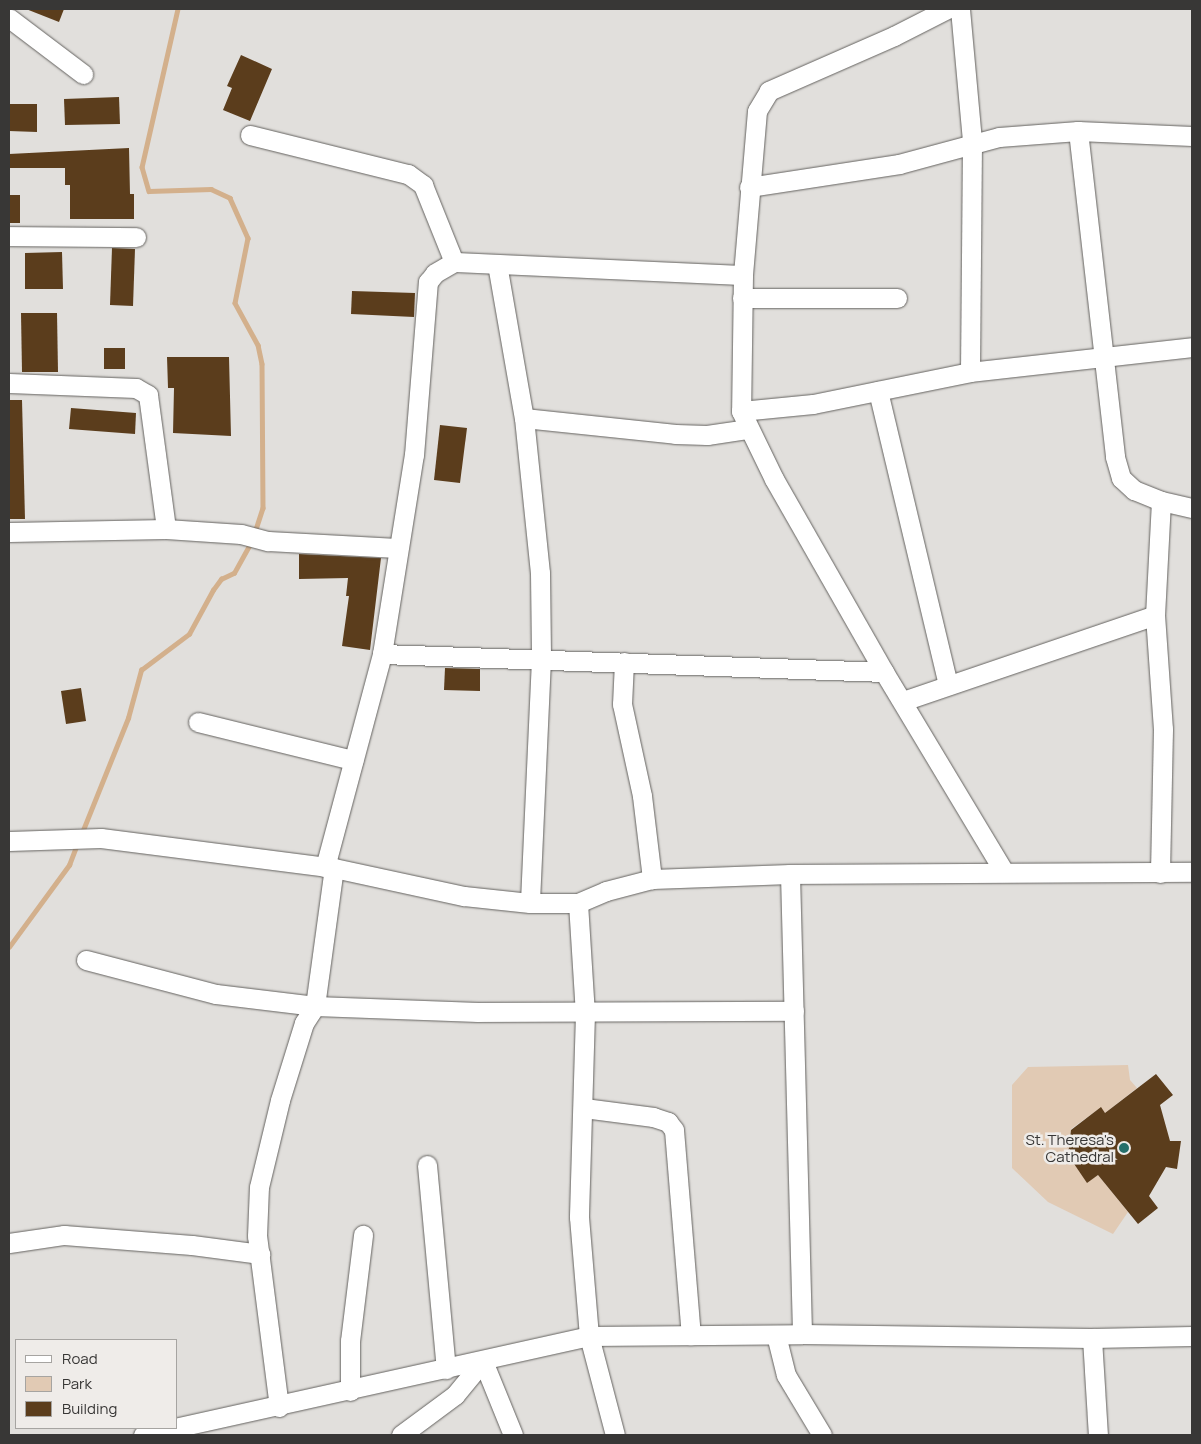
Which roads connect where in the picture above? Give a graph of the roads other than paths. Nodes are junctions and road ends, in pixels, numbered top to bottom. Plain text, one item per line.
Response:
1 (947, 9) edge
2 (960, 9) edge
3 (9, 18) edge
4 (83, 74) dead end
5 (1078, 131) junction
6 (250, 135) dead end
7 (1192, 136) edge
8 (972, 142) junction
9 (749, 187) junction
10 (9, 236) edge
11 (136, 237) dead end
12 (454, 262) junction
13 (497, 264) junction
14 (743, 275) junction
15 (742, 298) junction
16 (897, 298) dead end
17 (1192, 347) edge
18 (1103, 354) junction
19 (970, 372) junction
20 (9, 383) edge
21 (878, 391) junction
22 (741, 411) junction
23 (524, 418) junction
24 (747, 429) junction
25 (1161, 501) junction
26 (1192, 508) edge
27 (166, 529) junction
28 (9, 532) edge
29 (397, 548) junction
30 (1156, 615) junction
31 (382, 654) junction
32 (541, 659) junction
33 (624, 662) junction
34 (884, 672) junction
35 (948, 684) junction
36 (903, 701) junction
37 (198, 722) dead end
38 (353, 760) junction
39 (9, 841) edge
40 (330, 867) junction
41 (1004, 872) junction
42 (1192, 872) edge
43 (1160, 873) junction
44 (790, 874) junction
45 (652, 879) junction
46 (530, 902) junction
47 (578, 903) junction
48 (86, 960) dead end
49 (315, 1006) junction
50 (794, 1012) junction
51 (585, 1013) junction
52 (584, 1108) junction
53 (427, 1165) dead end
54 (363, 1235) dead end
55 (9, 1243) edge
56 (260, 1254) junction
57 (802, 1334) junction
58 (691, 1335) junction
59 (776, 1335) junction
60 (589, 1336) junction
61 (1192, 1336) edge
62 (1092, 1338) junction
63 (482, 1361) junction
64 (446, 1369) junction
65 (350, 1391) junction
66 (279, 1407) junction
67 (178, 1428) edge
68 (173, 1429) edge
69 (144, 1435) edge
70 (402, 1435) edge
71 (513, 1435) edge
72 (615, 1435) edge
73 (822, 1435) edge
74 (1098, 1435) edge

1 - 9 street
2 - 8 street
3 - 4 street
5 - 7 street
5 - 8 street
5 - 18 street
6 - 12 street
8 - 9 street
8 - 19 street
9 - 14 street
10 - 11 street
12 - 13 street
12 - 29 street
13 - 14 street
13 - 23 street
14 - 15 street
15 - 16 street
15 - 22 street
17 - 18 street
18 - 19 street
18 - 25 street
19 - 21 street
20 - 27 street
21 - 22 street
21 - 35 street
22 - 24 street
23 - 24 street
23 - 32 street
24 - 34 street
25 - 26 street
25 - 30 street
27 - 28 street
27 - 29 street
29 - 31 street
30 - 35 street
30 - 43 street
31 - 32 street
31 - 38 street
32 - 33 street
32 - 46 street
33 - 34 street
33 - 45 street
34 - 36 street
35 - 36 street
36 - 41 street
37 - 38 street
38 - 40 street
39 - 40 street
40 - 46 street
40 - 49 street
41 - 43 street
41 - 44 street
42 - 43 street
44 - 45 street
44 - 50 street
45 - 47 street
46 - 47 street
47 - 51 street
48 - 49 street
49 - 51 street
49 - 56 street
50 - 51 street
50 - 57 street
51 - 52 street
52 - 58 street
52 - 60 street
53 - 64 street
54 - 65 street
55 - 56 street
56 - 66 street
57 - 59 street
57 - 62 street
58 - 59 street
58 - 60 street
59 - 73 street
60 - 63 street
60 - 72 street
61 - 62 street
62 - 74 street
63 - 64 street
63 - 70 street
63 - 71 street
64 - 65 street
65 - 66 street
66 - 67 street
68 - 69 street

